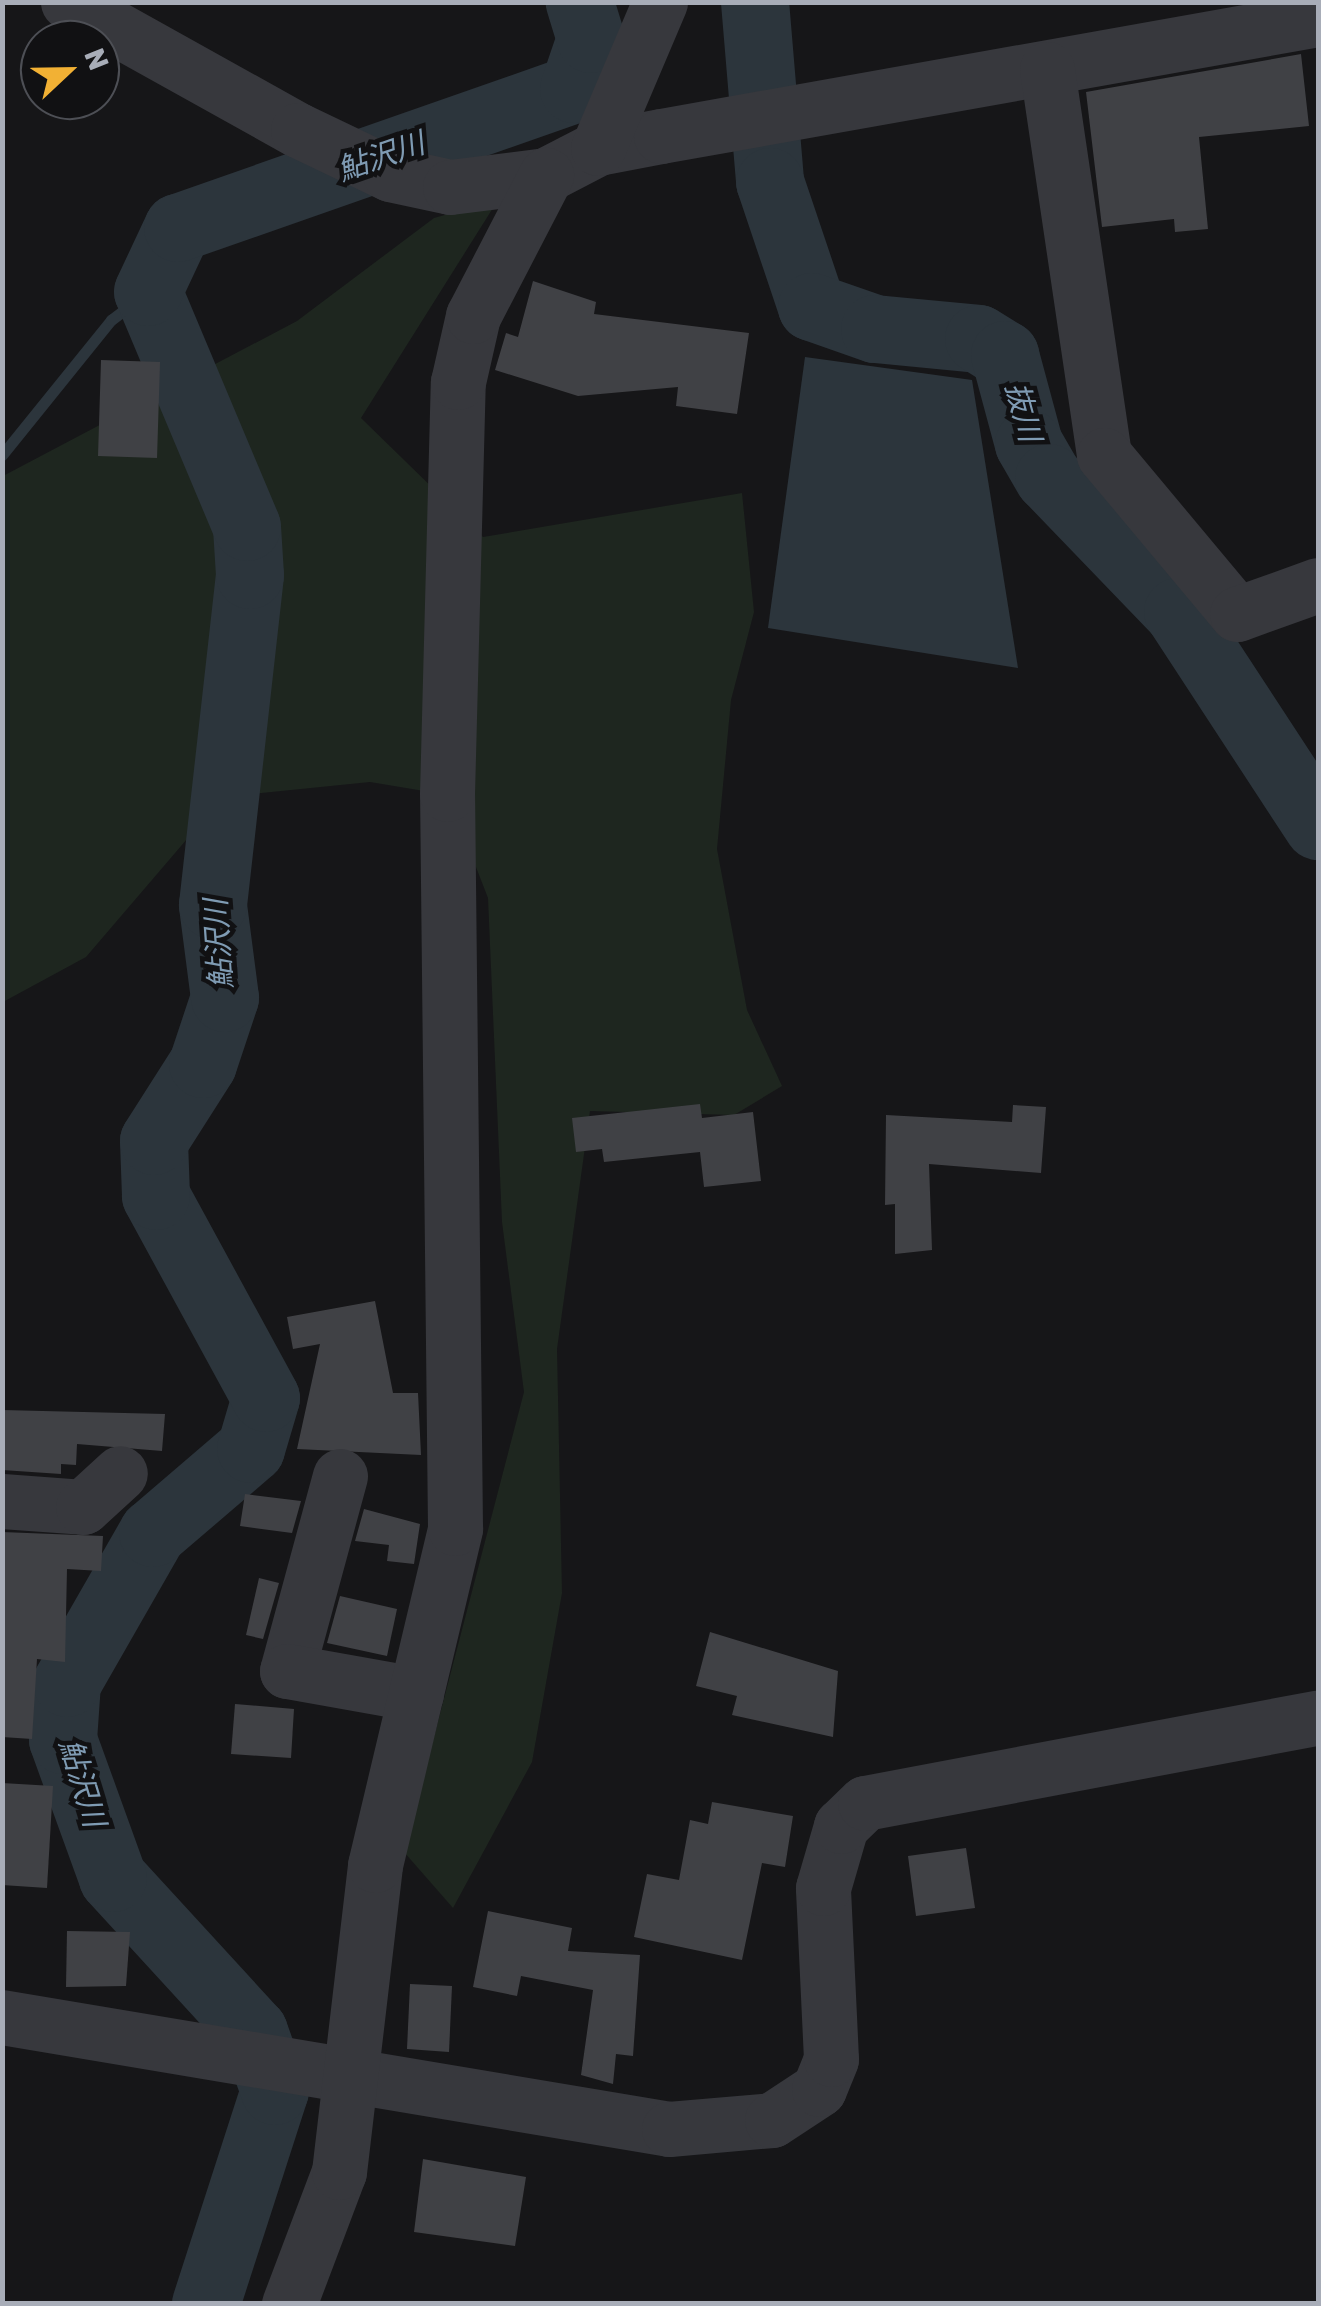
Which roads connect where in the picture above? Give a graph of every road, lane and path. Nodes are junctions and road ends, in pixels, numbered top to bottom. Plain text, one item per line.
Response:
1 (68, 2) edge
2 (660, 2) edge
3 (1318, 19) edge
4 (1047, 69) junction
5 (598, 148) junction
6 (546, 175) junction
7 (1318, 586) edge
8 (120, 1472) dead end
9 (340, 1476) dead end
10 (2, 1501) edge
11 (416, 1694) junction
12 (1318, 1717) edge
13 (2, 2017) edge
14 (331, 2067) junction
15 (288, 2304) edge

1 - 6 street
2 - 5 street
3 - 4 street
4 - 5 street
4 - 7 street
5 - 6 street
6 - 11 street
8 - 10 street
9 - 11 street
11 - 14 street
12 - 14 street
13 - 14 street
14 - 15 street

